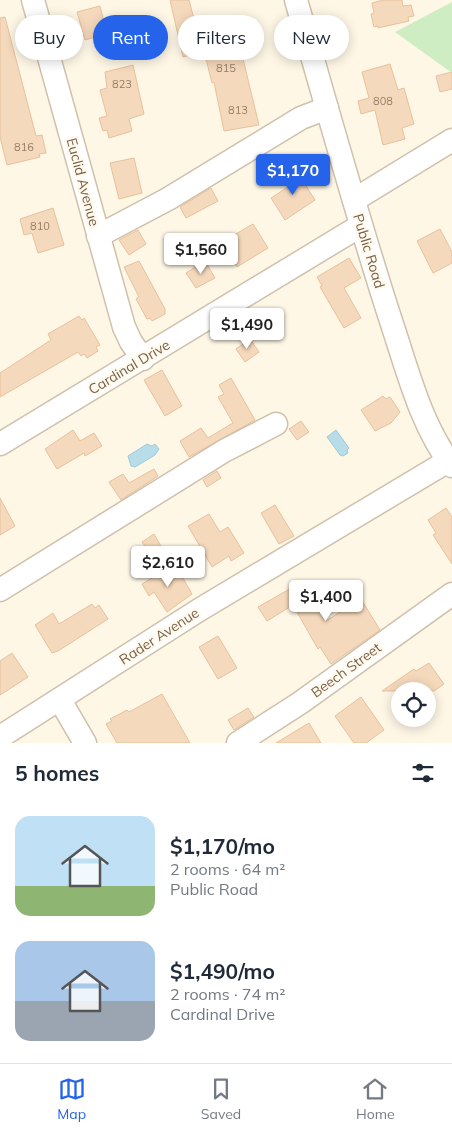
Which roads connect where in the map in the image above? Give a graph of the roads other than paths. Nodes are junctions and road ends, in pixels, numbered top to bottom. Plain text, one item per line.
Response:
1 (33, 0) edge
2 (296, 0) edge
3 (328, 108) junction
4 (452, 140) edge
5 (354, 200) junction
6 (360, 226) junction
7 (98, 236) junction
8 (143, 359) junction
9 (276, 424) dead end
10 (0, 444) edge
11 (450, 464) edge
12 (0, 590) edge
13 (452, 594) edge
14 (60, 700) junction
15 (0, 737) edge
16 (85, 743) edge
17 (238, 743) edge

1 - 7 street, Euclid Avenue
2 - 3 street, Public Road
3 - 5 street, Public Road
3 - 7 street
4 - 5 street
5 - 6 street, Public Road
6 - 8 street, Cardinal Drive
6 - 11 street, Public Road
7 - 8 street, Euclid Avenue
8 - 10 street, Cardinal Drive
9 - 12 street
11 - 14 street, Rader Avenue
13 - 17 street, Beech Street
14 - 15 street, Rader Avenue
14 - 16 street

